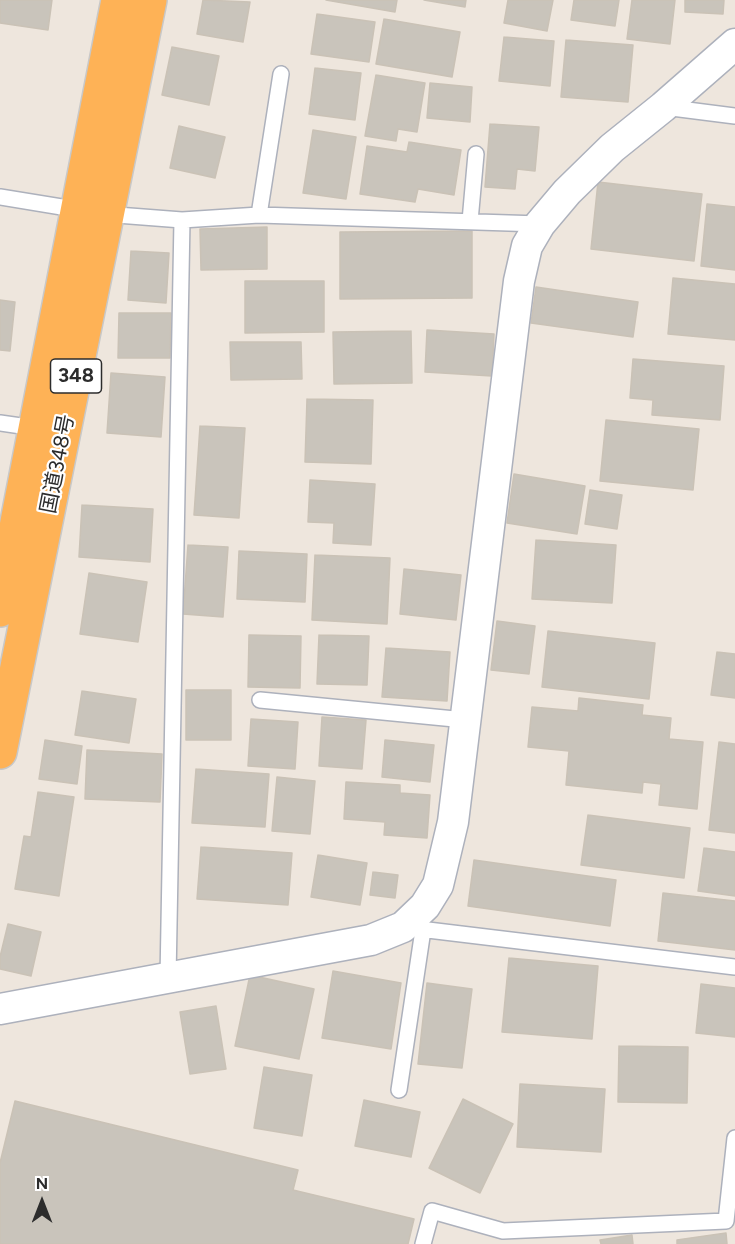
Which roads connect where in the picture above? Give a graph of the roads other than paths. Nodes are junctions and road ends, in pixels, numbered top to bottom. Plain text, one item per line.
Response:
1 (118, 0) edge
2 (150, 0) edge
3 (735, 44) edge
4 (281, 74) dead end
5 (663, 107) junction
6 (735, 116) edge
7 (476, 154) dead end
8 (0, 197) edge
9 (93, 212) junction
10 (259, 215) junction
11 (182, 220) junction
12 (470, 221) junction
13 (540, 224) junction
14 (0, 423) edge
15 (35, 428) junction
16 (0, 610) edge
17 (260, 700) dead end
18 (465, 720) junction
19 (0, 752) edge
20 (413, 928) junction
21 (735, 967) edge
22 (168, 978) junction
23 (0, 1009) edge
24 (399, 1090) dead end
25 (735, 1138) edge
26 (423, 1244) edge

1 - 9 highway, 国道348号 / 348
2 - 9 highway, 国道348号 / 348
3 - 5 street
4 - 10 lane
5 - 6 lane
5 - 13 street
7 - 12 lane
8 - 9 lane
9 - 11 lane
9 - 15 highway, 国道348号 / 348
9 - 19 highway, 国道348号 / 348
10 - 11 lane
10 - 12 lane
11 - 22 lane
12 - 13 lane
13 - 18 street
14 - 15 lane
15 - 16 highway, 国道348号 / 348
17 - 18 lane
18 - 20 street
20 - 21 lane
20 - 22 street
20 - 24 lane
22 - 23 street
25 - 26 lane

